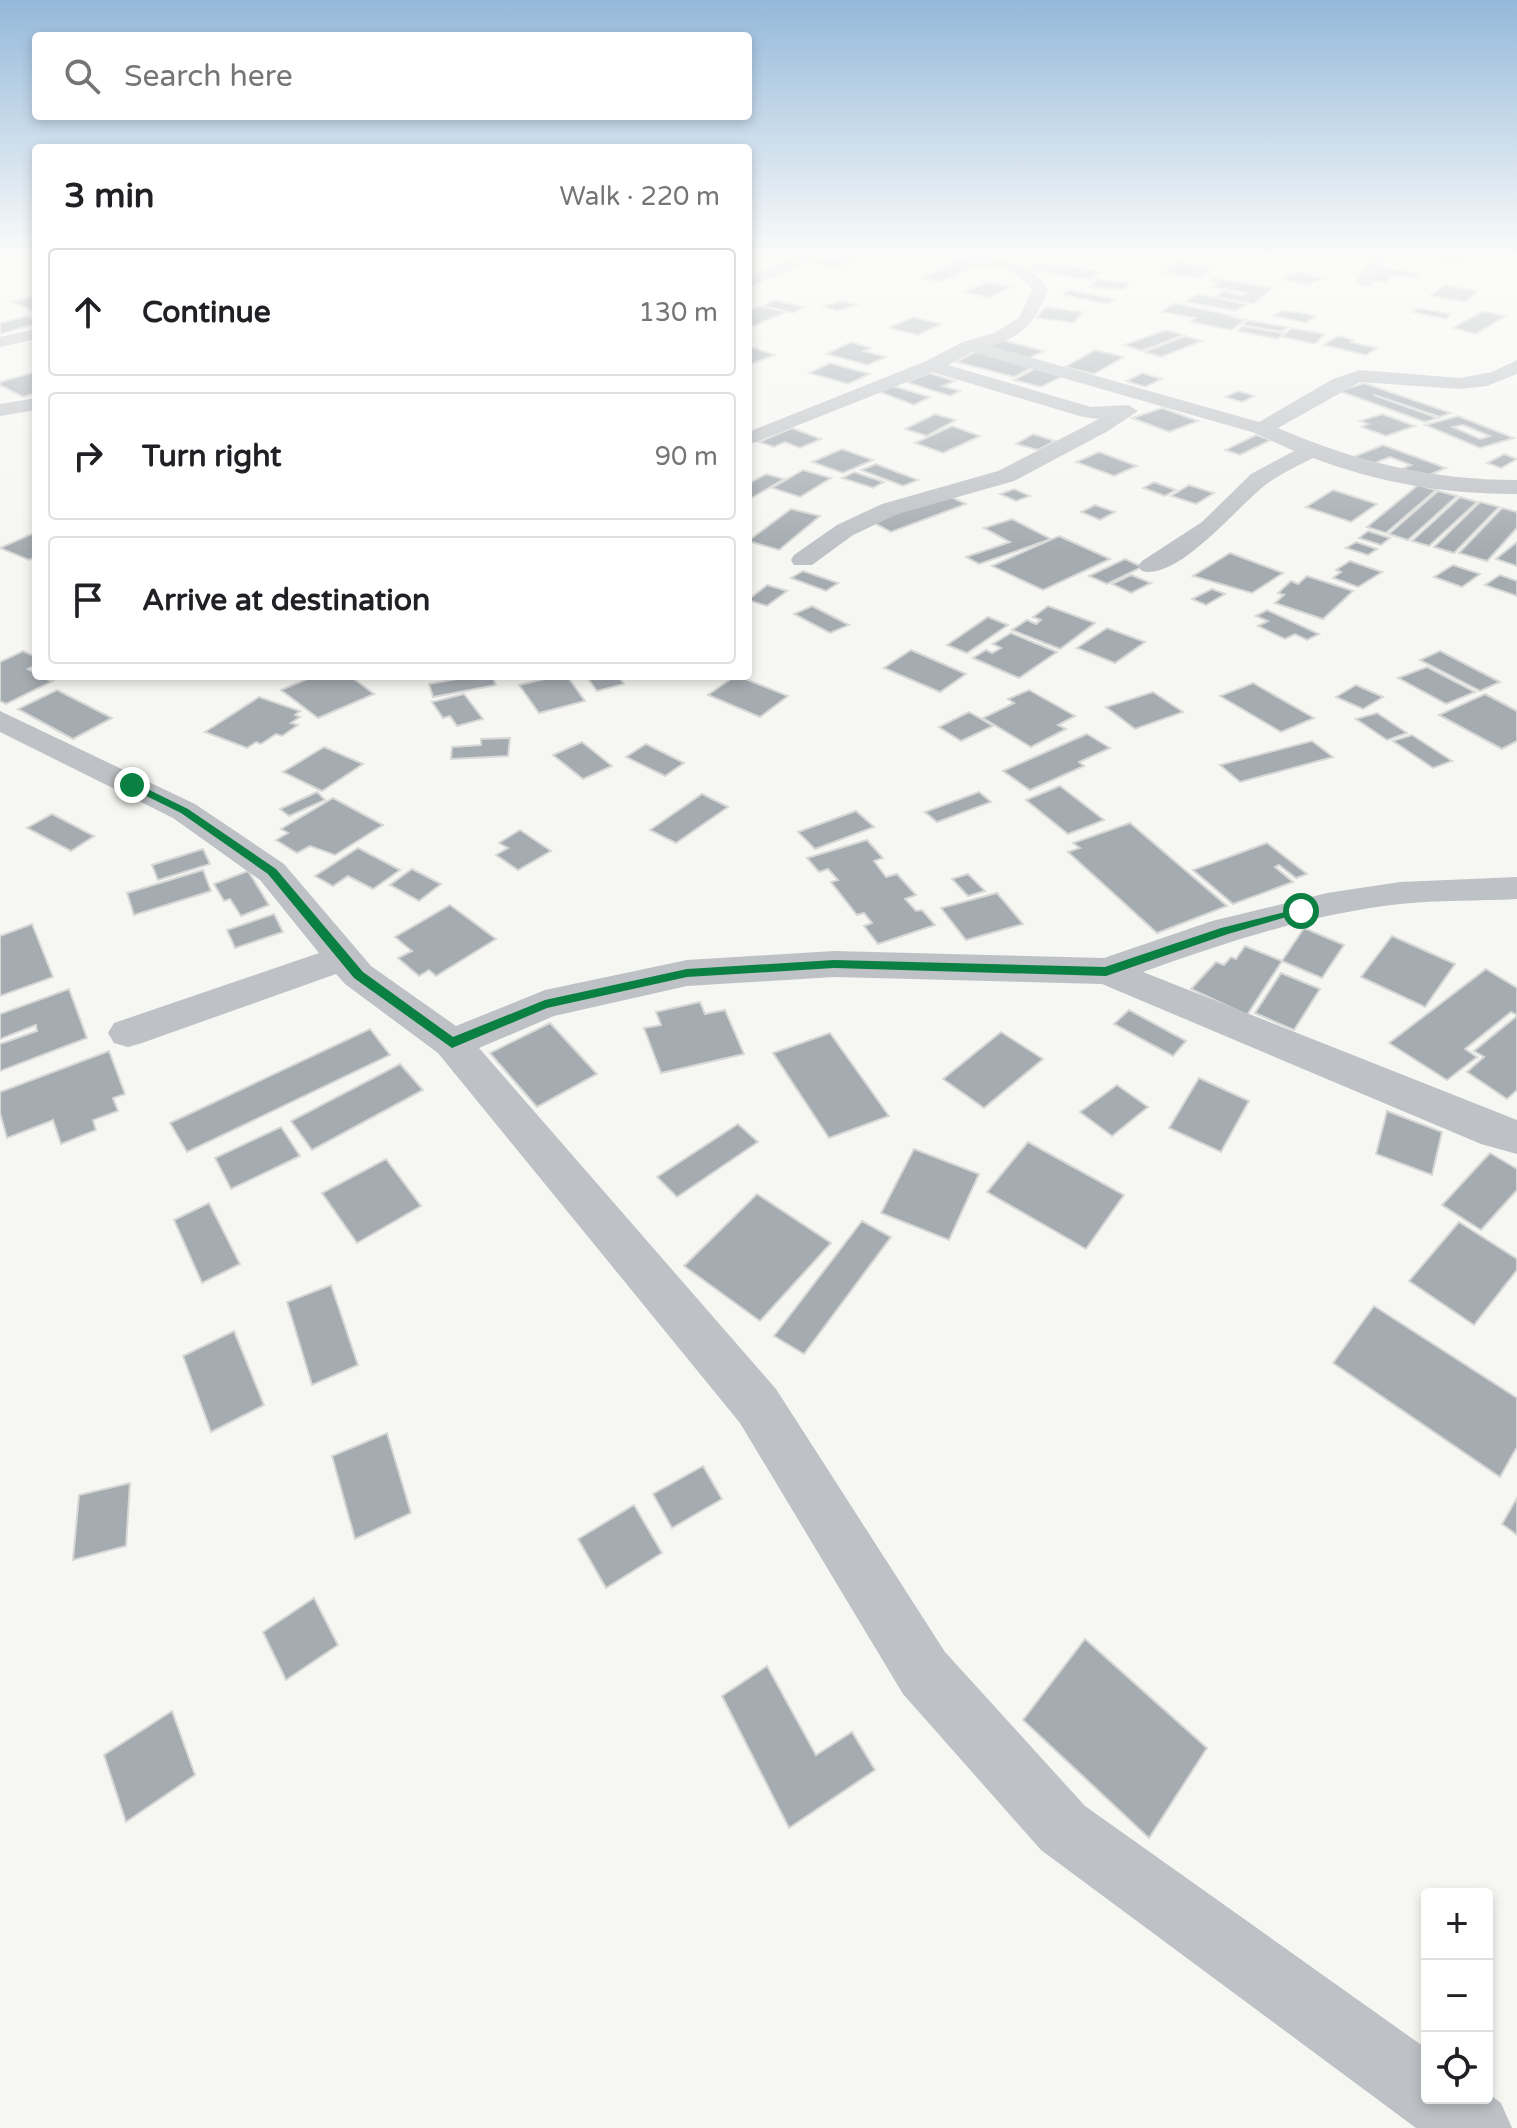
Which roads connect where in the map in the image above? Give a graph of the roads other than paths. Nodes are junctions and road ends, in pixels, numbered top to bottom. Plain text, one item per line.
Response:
1 (954, 354) edge
2 (1000, 354) edge
3 (931, 366) junction
4 (1517, 366) edge
5 (1166, 401) junction
6 (32, 405) edge
7 (0, 410) edge
8 (1121, 412) junction
9 (1262, 429) junction
10 (752, 437) edge
11 (1311, 450) junction
12 (1517, 487) edge
13 (803, 560) dead end
14 (1151, 566) dead end
15 (0, 720) edge
16 (1517, 888) edge
17 (342, 958) junction
18 (1106, 971) junction
19 (128, 1033) dead end
20 (452, 1043) junction
21 (1517, 1137) edge
22 (1421, 2088) edge
23 (1443, 2104) edge
24 (1476, 2128) edge

1 - 3 street
2 - 5 street
3 - 8 street
3 - 10 street
4 - 9 street
5 - 8 street
5 - 9 street
6 - 7 street
8 - 13 street
9 - 11 street
11 - 12 street
11 - 14 street
15 - 17 street
16 - 18 street
17 - 19 street
17 - 20 street
18 - 20 street
18 - 21 street
20 - 22 street
23 - 24 street

